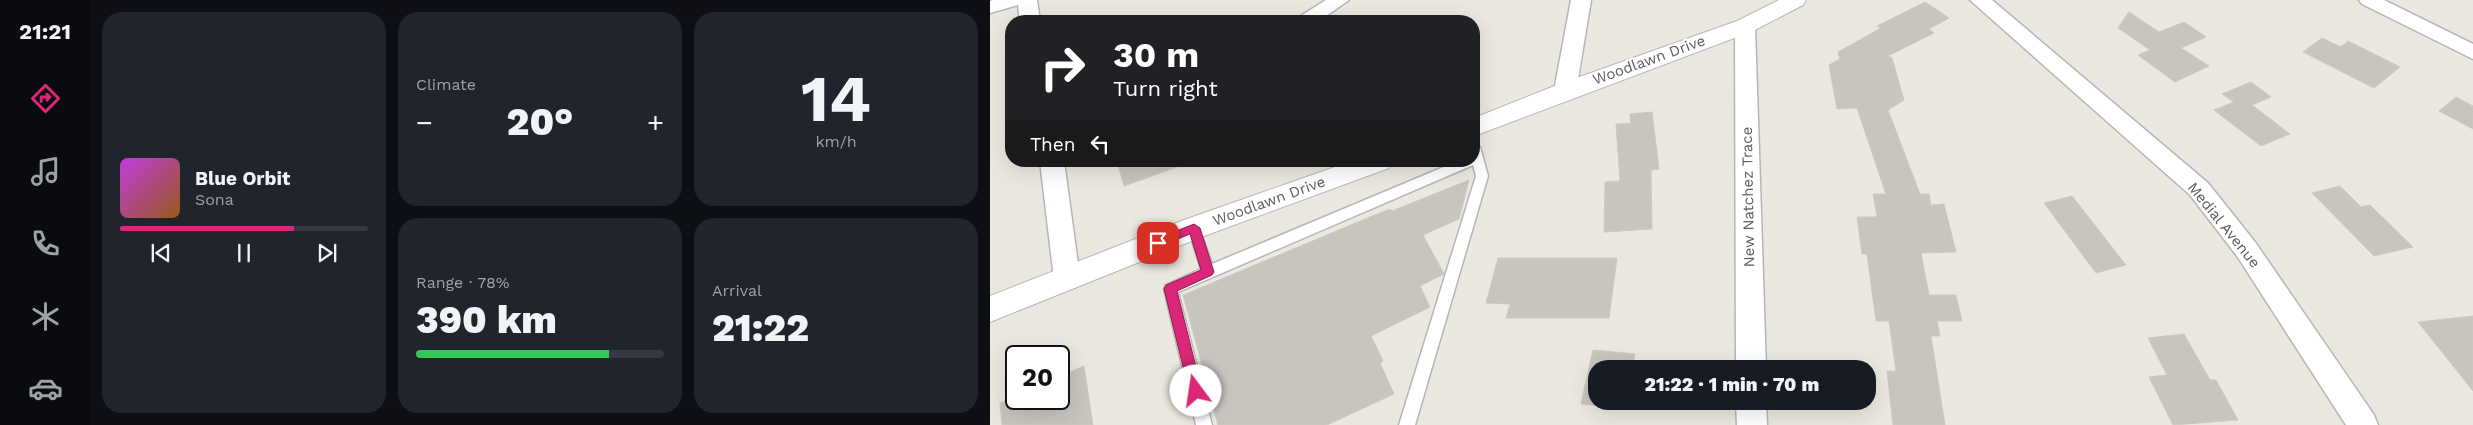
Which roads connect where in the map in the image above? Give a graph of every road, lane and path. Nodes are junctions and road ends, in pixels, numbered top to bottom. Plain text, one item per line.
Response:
1 (1015, 0) edge
2 (1027, 0) edge
3 (1339, 0) edge
4 (1581, 0) edge
5 (1796, 0) edge
6 (1980, 0) edge
7 (2369, 0) edge
8 (990, 7) edge
9 (1029, 15) edge
10 (1315, 15) edge
11 (1745, 26) junction
12 (2473, 52) edge
13 (1565, 91) junction
14 (1480, 126) edge
15 (1053, 167) edge
16 (1363, 167) edge
17 (1451, 167) edge
18 (1478, 167) edge
19 (1194, 228) junction
20 (1208, 272) junction
21 (1067, 279) junction
22 (990, 309) edge
23 (1751, 360) edge
24 (1751, 410) edge
25 (1204, 425) edge
26 (1407, 425) edge
27 (1752, 425) edge
28 (2363, 425) edge

1 - 8 street
2 - 9 street
3 - 10 street
4 - 13 street
5 - 11 main road, Woodlawn Drive
6 - 28 street, Medial Avenue
7 - 12 street
11 - 13 main road, Woodlawn Drive
11 - 23 street, New Natchez Trace
13 - 14 main road, Woodlawn Drive
15 - 21 street
16 - 19 main road, Woodlawn Drive
17 - 20 lane
18 - 26 lane
19 - 20 lane
19 - 21 main road, Woodlawn Drive
20 - 25 lane
21 - 22 main road, Woodlawn Drive
24 - 27 street

